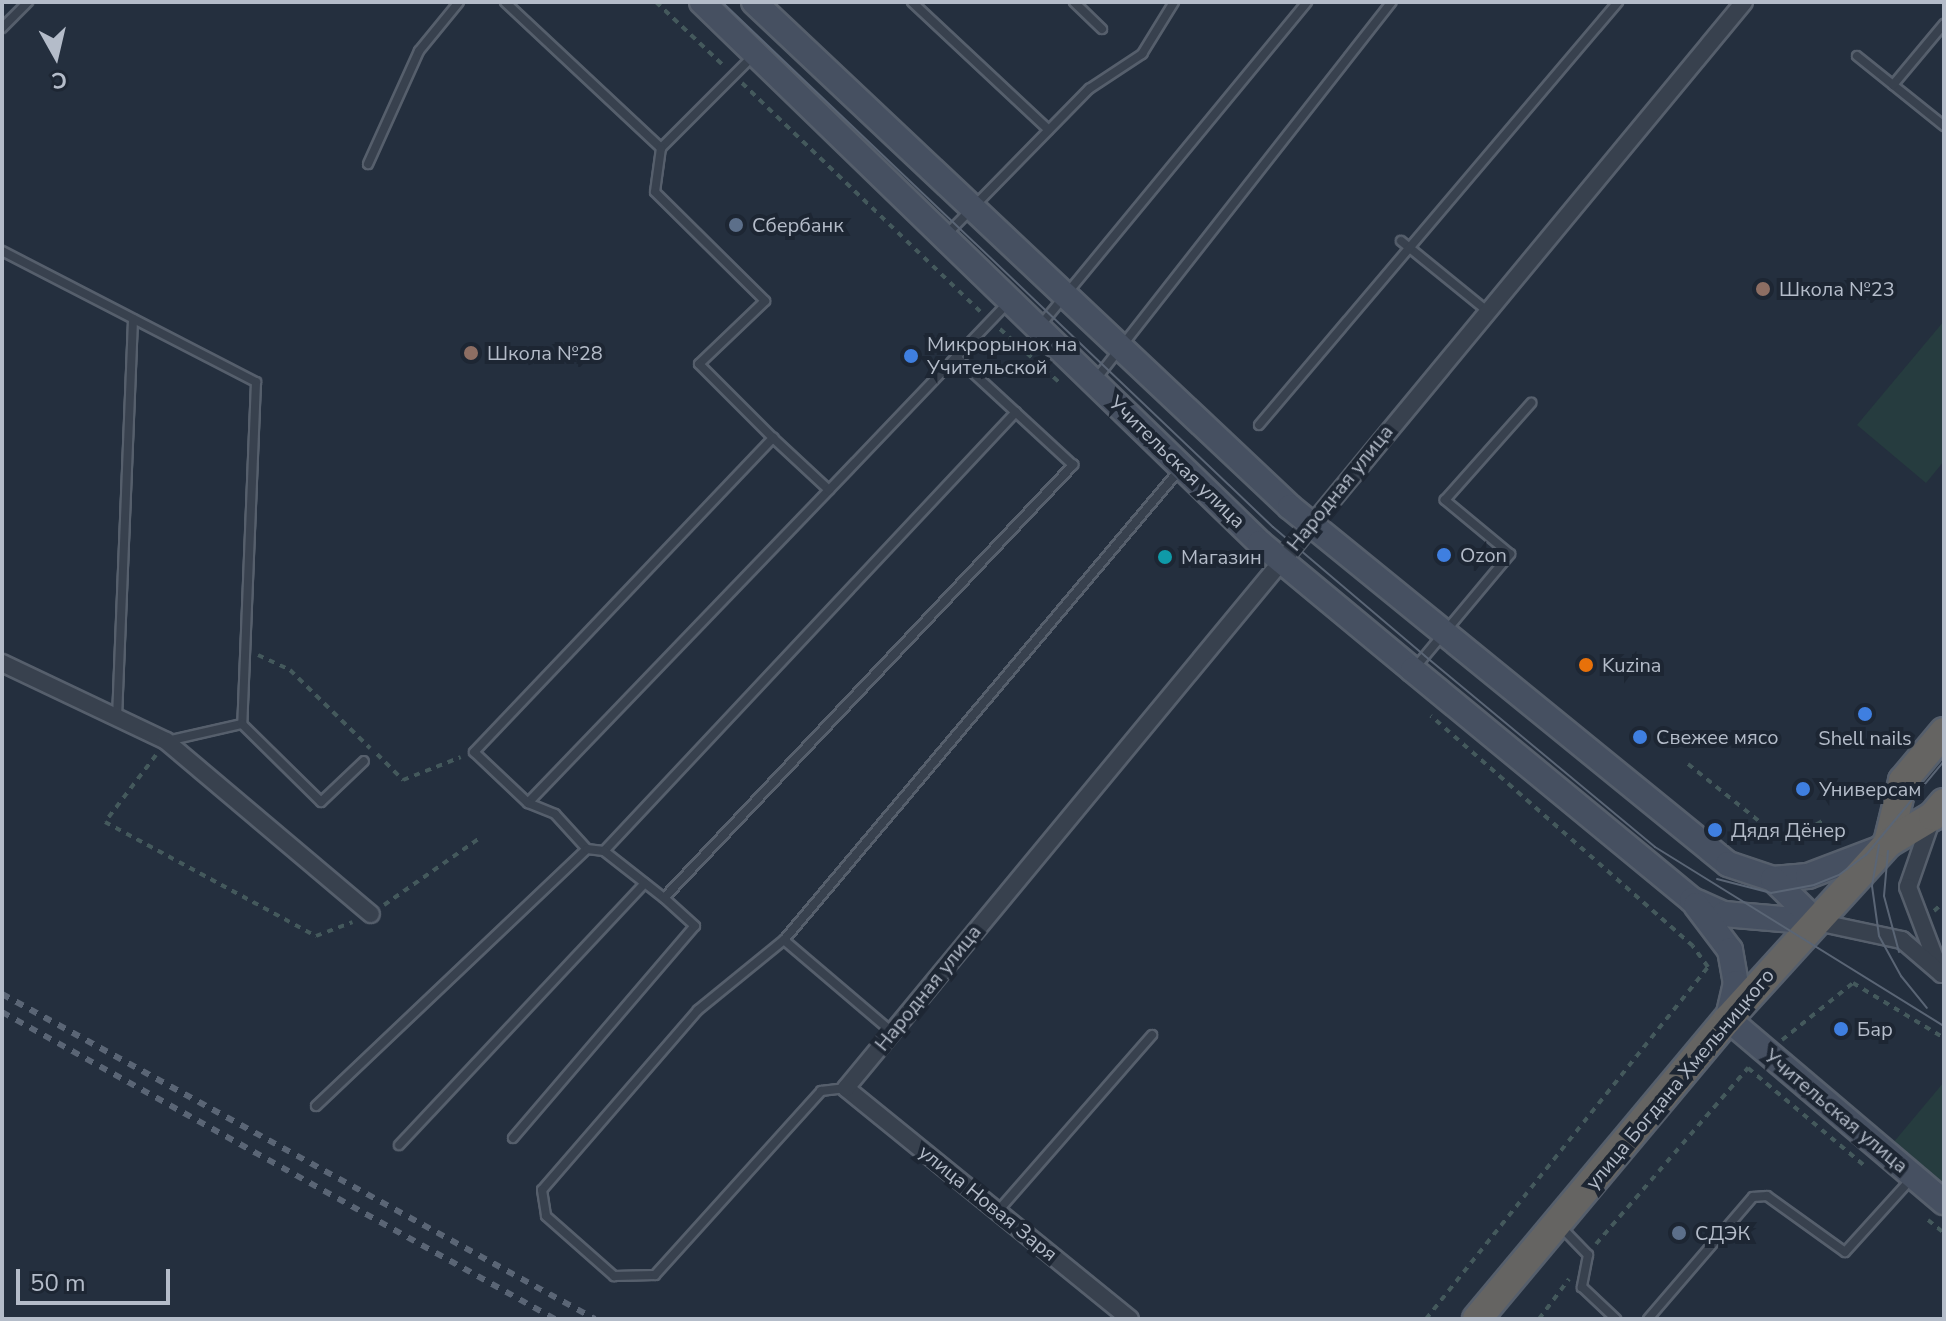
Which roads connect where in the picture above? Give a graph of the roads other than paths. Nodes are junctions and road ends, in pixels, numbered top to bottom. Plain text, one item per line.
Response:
1 (28, 2) edge
2 (459, 2) edge
3 (505, 2) edge
4 (702, 2) edge
5 (754, 2) edge
6 (912, 2) edge
7 (1074, 2) edge
8 (1307, 2) edge
9 (1392, 2) edge
10 (1618, 2) edge
11 (1744, 2) edge
12 (1177, 4) edge
13 (1944, 24) edge
14 (2, 28) edge
15 (1102, 29) dead end
16 (755, 53) junction
17 (1857, 56) dead end
18 (1893, 85) junction
19 (1944, 126) edge
20 (1049, 130) junction
21 (661, 148) junction
22 (368, 164) dead end
23 (971, 210) junction
24 (945, 237) junction
25 (1401, 241) dead end
26 (1410, 248) junction
27 (2, 251) edge
28 (1065, 298) junction
29 (1011, 300) junction
30 (1486, 310) junction
31 (133, 319) junction
32 (1040, 327) junction
33 (1121, 349) junction
34 (956, 357) junction
35 (1094, 381) junction
36 (1531, 403) dead end
37 (1016, 412) junction
38 (1259, 425) dead end
39 (773, 438) junction
40 (1181, 468) junction
41 (829, 490) junction
42 (1310, 524) junction
43 (1280, 560) junction
44 (1444, 633) junction
45 (2, 663) edge
46 (1413, 670) junction
47 (117, 718) junction
48 (242, 724) junction
49 (1944, 732) edge
50 (166, 741) junction
51 (364, 761) dead end
52 (528, 803) junction
53 (1938, 809) edge
54 (1888, 843) junction
55 (587, 849) junction
56 (604, 851) junction
57 (1773, 879) junction
58 (645, 883) junction
59 (664, 898) junction
60 (1692, 900) junction
61 (371, 914) road end
62 (1817, 922) junction
63 (784, 940) junction
64 (1943, 975) edge
65 (1728, 1019) junction
66 (892, 1032) junction
67 (1152, 1035) dead end
68 (846, 1088) junction
69 (316, 1106) dead end
70 (513, 1138) dead end
71 (399, 1145) dead end
72 (1906, 1185) junction
73 (1944, 1202) edge
74 (998, 1211) junction
75 (1558, 1223) junction
76 (1130, 1319) edge
77 (1477, 1319) edge
78 (1616, 1319) edge
79 (1648, 1319) edge

1 - 14 lane
2 - 22 lane
3 - 21 lane
4 - 16 main road, Учительская улица
5 - 23 main road
6 - 20 lane
7 - 15 lane
8 - 28 lane
9 - 33 lane
10 - 26 lane
11 - 30 street, Народная улица
12 - 20 lane
13 - 18 lane
16 - 21 lane
16 - 24 main road, Учительская улица
17 - 18 lane
18 - 19 lane
20 - 23 lane
21 - 39 lane
23 - 24 lane
23 - 28 main road
24 - 29 main road, Учительская улица
25 - 26 lane
26 - 30 lane
26 - 38 lane
27 - 31 lane
28 - 32 lane
28 - 33 main road
29 - 32 main road, Учительская улица
29 - 34 lane
30 - 42 street, Народная улица
31 - 47 lane
31 - 48 lane
32 - 35 main road, Учительская улица
33 - 35 lane
33 - 42 main road
34 - 37 lane
34 - 41 lane
35 - 40 main road, Учительская улица
36 - 44 lane
37 - 56 lane
37 - 59 lane
39 - 41 lane
39 - 52 lane
40 - 43 main road, Учительская улица
40 - 63 lane
41 - 52 lane
42 - 43 street, Народная улица
42 - 44 main road
43 - 46 main road, Учительская улица
43 - 66 street, Народная улица
44 - 46 lane
44 - 57 main road
45 - 47 street
46 - 60 main road, Учительская улица
47 - 50 street
48 - 50 lane
48 - 51 lane
49 - 54 highway, улица Богдана Хмельницкого
50 - 61 street
52 - 55 lane
53 - 54 highway, улица Богдана Хмельницкого
53 - 64 street
54 - 57 main road
54 - 62 highway, улица Богдана Хмельницкого
55 - 56 lane
55 - 69 lane
56 - 58 lane
57 - 62 main road
58 - 59 lane
58 - 71 lane
59 - 70 lane
60 - 62 main road, Учительская улица
60 - 65 main road
62 - 64 street, Учительская улица
62 - 65 highway, улица Богдана Хмельницкого
63 - 66 lane
63 - 68 lane
65 - 72 main road, Учительская улица
65 - 75 highway, улица Богдана Хмельницкого
66 - 68 street, Народная улица
67 - 74 lane
68 - 74 street, улица Новая Заря
72 - 73 main road, Учительская улица
72 - 79 lane
74 - 76 street, улица Новая Заря
75 - 77 highway, улица Богдана Хмельницкого
75 - 78 lane

